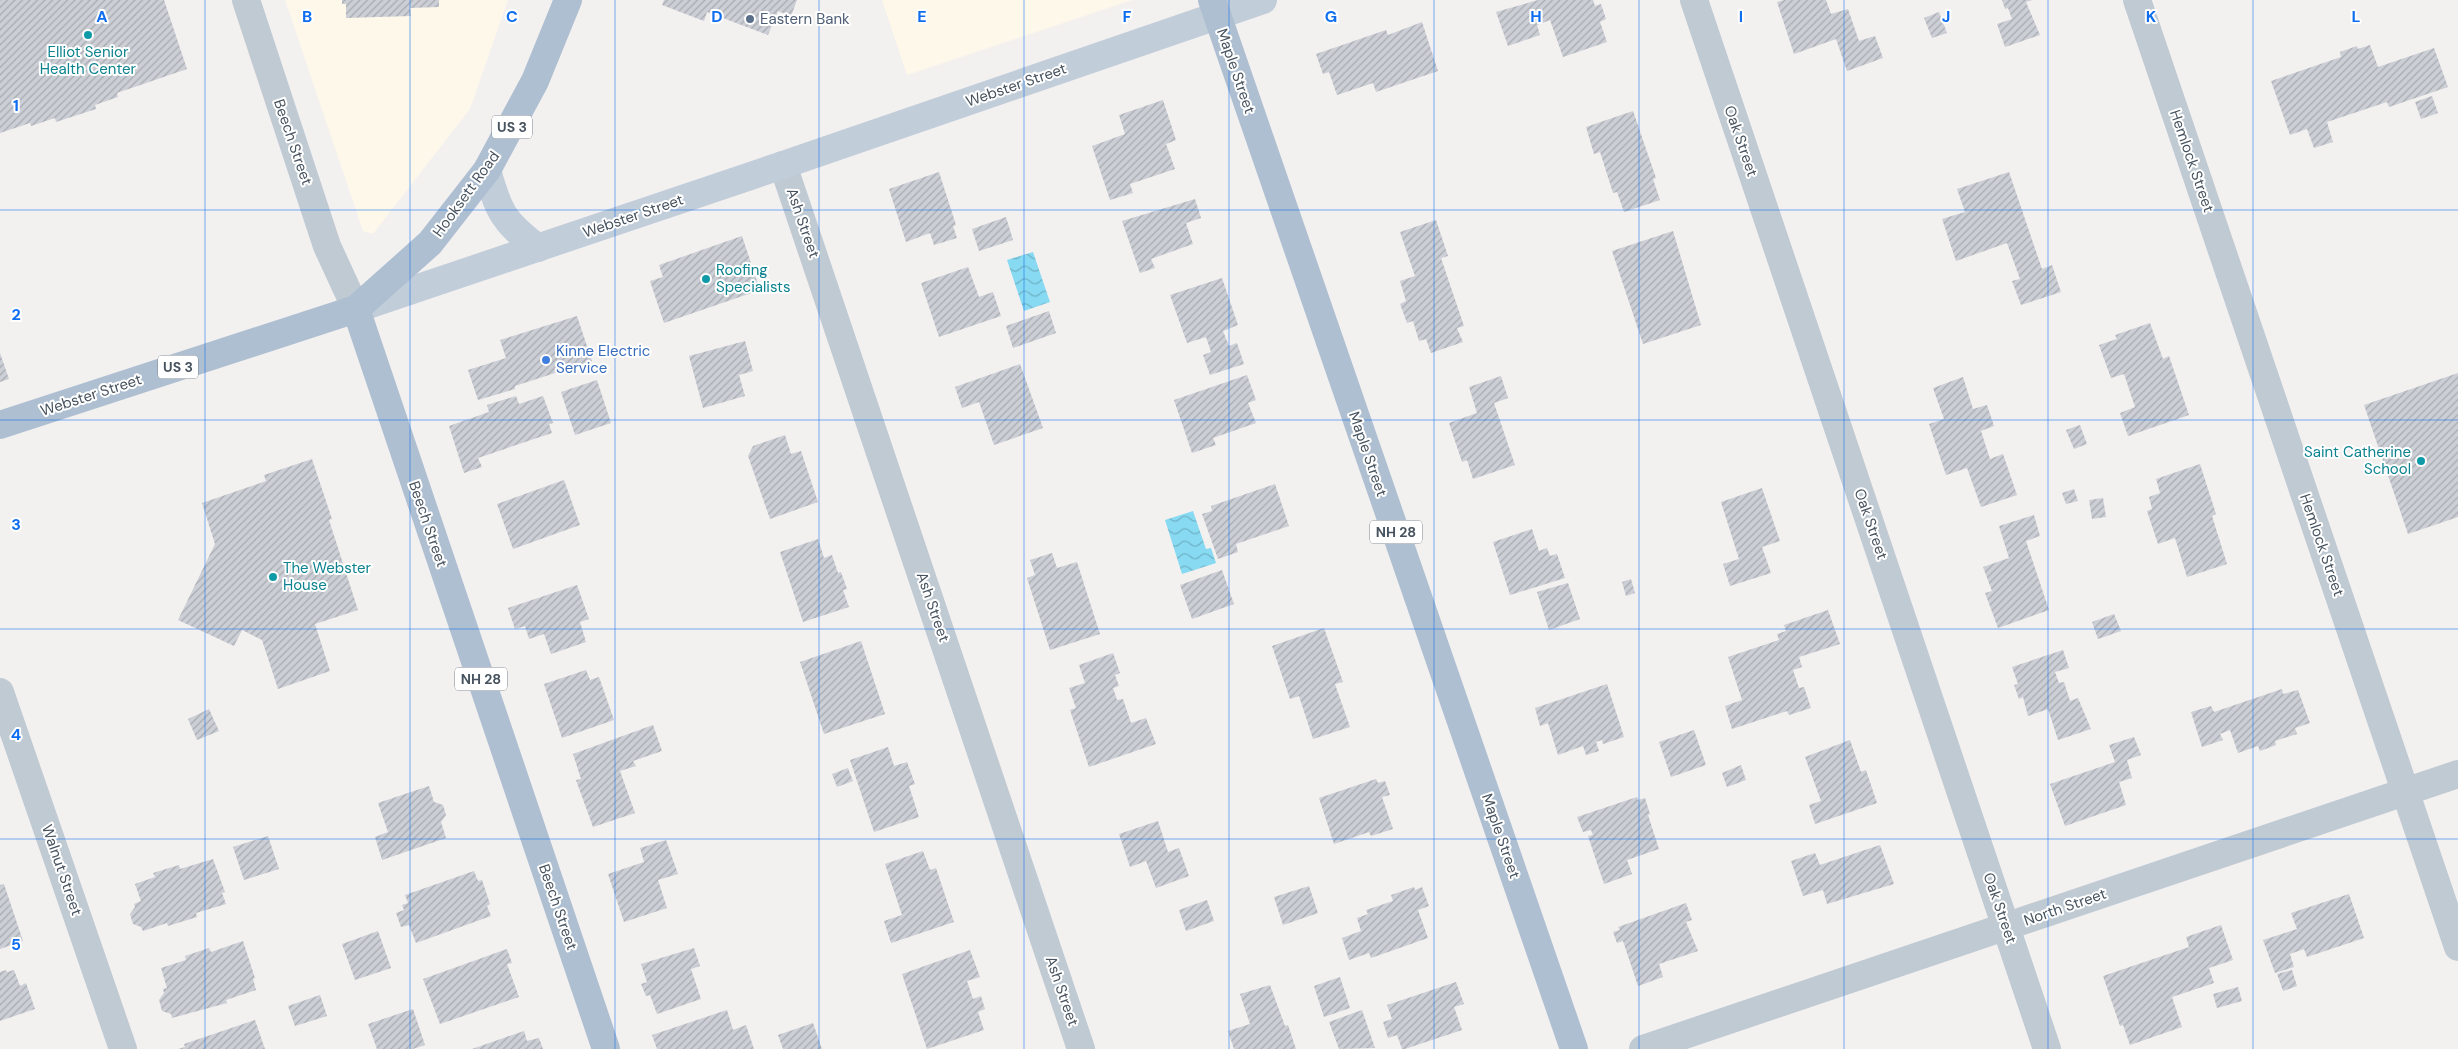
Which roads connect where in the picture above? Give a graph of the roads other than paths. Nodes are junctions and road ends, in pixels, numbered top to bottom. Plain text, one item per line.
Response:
1 (246, 0) edge
2 (568, 0) edge
3 (1263, 0) edge
4 (1694, 0) edge
5 (2137, 0) edge
6 (1215, 8) edge
7 (783, 165) junction
8 (487, 170) junction
9 (538, 248) junction
10 (356, 309) junction
11 (0, 425) edge
12 (0, 692) edge
13 (2458, 774) edge
14 (2406, 792) junction
15 (2006, 927) junction
16 (2458, 947) edge
17 (123, 1049) edge
18 (606, 1049) edge
19 (1082, 1049) edge
20 (1574, 1049) edge
21 (1643, 1049) edge
22 (2048, 1049) edge

1 - 10 street, Beech Street
2 - 8 main road, Hooksett Road / US 3
3 - 6 street, Webster Street
4 - 15 street, Oak Street
5 - 14 street, Hemlock Street
6 - 7 street, Webster Street
6 - 20 main road, Maple Street / NH 28
7 - 9 street, Webster Street
7 - 19 street, Ash Street
8 - 9 street
8 - 10 main road, Hooksett Road / US 3
9 - 10 street, Webster Street
10 - 11 main road, Webster Street / US 3
10 - 18 main road, Beech Street / NH 28
12 - 17 street, Walnut Street
13 - 14 street, North Street
14 - 15 street, North Street
14 - 16 street, Hemlock Street
15 - 21 street, North Street
15 - 22 street, Oak Street

